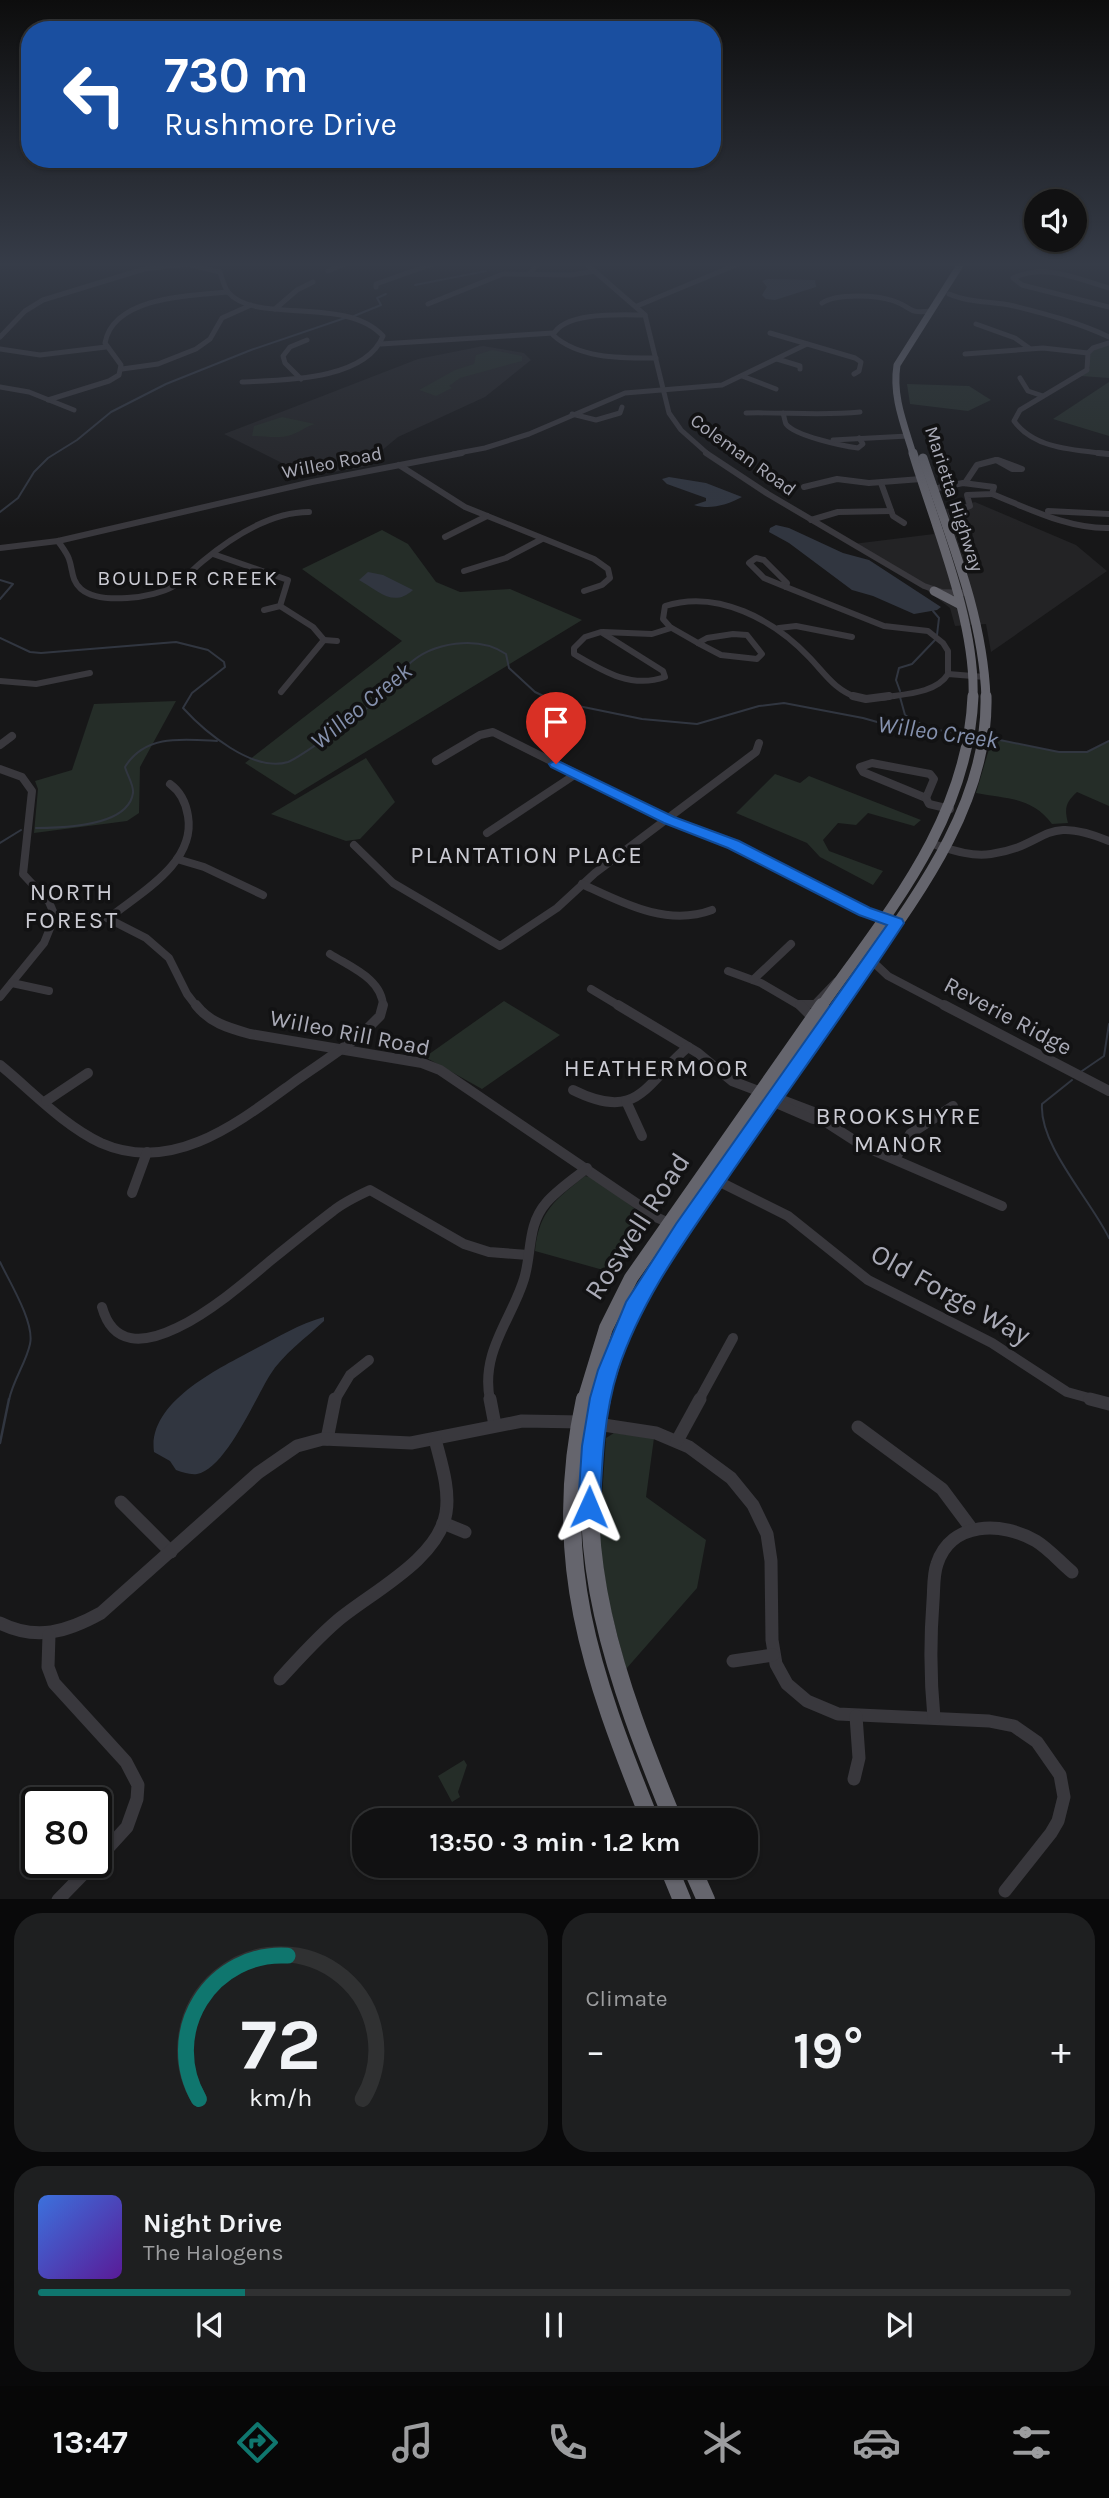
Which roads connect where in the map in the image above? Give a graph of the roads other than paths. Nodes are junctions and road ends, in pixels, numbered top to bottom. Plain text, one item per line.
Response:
1 (6, 351) edge
2 (80, 351) edge
3 (109, 351) edge
4 (192, 351) edge
5 (288, 351) edge
6 (373, 351) edge
7 (587, 351) edge
8 (654, 351) edge
9 (794, 351) edge
10 (829, 351) edge
11 (905, 351) edge
12 (914, 351) edge
13 (1001, 351) edge
14 (1060, 351) edge
15 (1091, 351) edge
16 (1088, 353) junction
17 (965, 354) dead end
18 (656, 358) junction
19 (777, 359) junction
20 (122, 369) junction
21 (800, 369) dead end
22 (854, 374) dead end
23 (741, 376) junction
24 (1020, 378) dead end
25 (301, 379) junction
26 (242, 382) dead end
27 (0, 387) edge
28 (664, 388) junction
29 (776, 389) dead end
30 (1043, 396) junction
31 (48, 400) junction
32 (622, 407) dead end
33 (74, 411) dead end
34 (860, 412) dead end
35 (746, 413) dead end
36 (783, 413) junction
37 (572, 414) junction
38 (908, 436) junction
39 (1109, 454) edge
40 (994, 459) dead end
41 (400, 465) junction
42 (925, 478) junction
43 (881, 483) junction
44 (965, 483) junction
45 (804, 487) dead end
46 (933, 489) junction
47 (992, 494) junction
48 (891, 510) junction
49 (1038, 511) junction
50 (309, 512) dead end
51 (1109, 514) edge
52 (487, 516) junction
53 (811, 520) junction
54 (904, 523) dead end
55 (965, 523) dead end
56 (1109, 528) edge
57 (445, 537) dead end
58 (542, 539) junction
59 (58, 541) junction
60 (0, 548) edge
61 (213, 554) junction
62 (464, 571) dead end
63 (786, 587) junction
64 (958, 590) junction
65 (584, 591) dead end
66 (938, 592) junction
67 (959, 604) junction
68 (280, 606) junction
69 (264, 610) dead end
70 (671, 628) junction
71 (779, 628) junction
72 (603, 632) junction
73 (852, 638) dead end
74 (324, 640) junction
75 (337, 641) dead end
76 (698, 643) junction
77 (90, 673) dead end
78 (948, 674) junction
79 (980, 677) junction
80 (0, 681) edge
81 (281, 692) dead end
82 (973, 720) joint
83 (985, 722) joint
84 (12, 736) dead end
85 (759, 743) dead end
86 (976, 743) junction
87 (0, 745) edge
88 (436, 761) dead end
89 (0, 769) edge
90 (576, 774) junction
91 (170, 784) dead end
92 (926, 798) junction
93 (950, 809) junction
94 (669, 820) junction
95 (487, 833) dead end
96 (1109, 841) edge
97 (354, 845) dead end
98 (939, 846) junction
99 (177, 859) junction
100 (582, 884) junction
101 (263, 895) dead end
102 (712, 910) dead end
103 (55, 916) junction
104 (109, 918) junction
105 (890, 921) junction
106 (791, 944) dead end
107 (330, 954) dead end
108 (871, 960) junction
109 (728, 971) dead end
110 (860, 975) junction
111 (888, 976) junction
112 (842, 978) junction
113 (753, 980) junction
114 (12, 983) junction
115 (591, 989) dead end
116 (49, 991) dead end
117 (0, 997) edge
118 (799, 1003) junction
119 (813, 1018) junction
120 (688, 1047) junction
121 (340, 1050) junction
122 (0, 1065) edge
123 (89, 1073) dead end
124 (573, 1090) dead end
125 (1109, 1091) edge
126 (766, 1096) junction
127 (46, 1101) junction
128 (626, 1101) junction
129 (953, 1106) dead end
130 (642, 1136) dead end
131 (146, 1152) junction
132 (895, 1159) junction
133 (587, 1168) junction
134 (710, 1177) junction
135 (132, 1193) dead end
136 (1002, 1206) dead end
137 (675, 1226) junction
138 (528, 1255) junction
139 (103, 1307) dead end
140 (733, 1338) dead end
141 (369, 1360) dead end
142 (1109, 1404) edge
143 (587, 1422) junction
144 (495, 1425) junction
145 (858, 1427) dead end
146 (327, 1438) junction
147 (435, 1439) junction
148 (677, 1441) junction
149 (121, 1502) dead end
150 (443, 1523) junction
151 (971, 1528) junction
152 (465, 1532) dead end
153 (171, 1552) junction
154 (1072, 1572) dead end
155 (0, 1623) edge
156 (49, 1635) junction
157 (773, 1655) junction
158 (733, 1661) dead end
159 (280, 1679) dead end
160 (856, 1716) junction
161 (934, 1718) junction
162 (853, 1779) dead end
163 (645, 1808) edge
164 (668, 1808) edge
165 (112, 1843) edge
166 (79, 1878) edge
167 (673, 1878) edge
168 (696, 1878) edge
169 (1005, 1891) dead end
170 (58, 1899) edge
171 (682, 1899) edge
172 (704, 1899) edge

1 - 2 street
3 - 20 street
4 - 20 street
5 - 25 street
6 - 25 street
7 - 18 street
8 - 18 street, Coleman Road
9 - 19 street, Willeo Road
10 - 22 street
11 - 38 highway, Marietta Highway
12 - 42 highway, Marietta Highway
13 - 17 street
14 - 16 street
15 - 16 street
16 - 30 street
18 - 28 street, Coleman Road
19 - 21 street
19 - 23 street, Willeo Road
20 - 31 street
23 - 28 street, Willeo Road
23 - 29 street
24 - 30 street
25 - 26 street
27 - 31 street
28 - 37 street, Willeo Road
28 - 53 street, Coleman Road
30 - 39 street
31 - 33 street
32 - 37 street
34 - 36 street
35 - 36 street
36 - 38 street
37 - 41 street, Willeo Road
38 - 42 highway, Marietta Highway
40 - 44 street
41 - 52 street
41 - 59 street, Willeo Road
42 - 43 street
42 - 44 street
42 - 46 highway, Marietta Highway
42 - 64 highway, Marietta Highway
43 - 45 street
43 - 48 street
44 - 46 street
44 - 47 street
46 - 64 highway, Marietta Highway
47 - 49 street
47 - 55 street
48 - 53 street
48 - 54 street
49 - 51 street
49 - 56 street
50 - 61 street
52 - 57 street
52 - 58 street
53 - 66 street, Coleman Road
58 - 62 street
58 - 65 street
59 - 60 street, Willeo Road
59 - 61 street
61 - 68 street
63 - 63 street
63 - 78 street
64 - 66 highway
64 - 67 highway, Marietta Highway
64 - 79 highway, Marietta Highway
66 - 67 highway
67 - 79 highway, Marietta Highway
68 - 69 street
68 - 74 street
70 - 71 street
70 - 72 street
70 - 76 street
71 - 73 street
71 - 78 street
72 - 72 street
74 - 75 street
74 - 81 street
76 - 76 street
77 - 80 street
78 - 79 street
79 - 82 highway, Marietta Highway
79 - 83 highway, Marietta Highway
82 - 86 highway, Roswell Road
83 - 86 highway, Roswell Road
84 - 87 street
85 - 94 street
86 - 93 highway, Roswell Road
86 - 98 highway, Roswell Road
88 - 90 street
89 - 103 street
90 - 94 street
90 - 95 street
91 - 99 street
92 - 92 street
92 - 93 street
93 - 98 highway, Roswell Road
94 - 100 street
94 - 105 street
96 - 98 street
97 - 100 street
98 - 105 highway, Roswell Road
99 - 101 street
99 - 104 street
100 - 102 street
103 - 104 street, Willeo Rill Road
103 - 114 street
104 - 121 street, Willeo Rill Road
105 - 108 highway, Roswell Road
105 - 112 highway, Roswell Road
106 - 113 street
107 - 121 street
108 - 110 highway, Roswell Road
108 - 111 street
109 - 113 street
110 - 111 street
110 - 126 highway, Roswell Road
111 - 125 street, Reverie Ridge
112 - 118 street
112 - 119 highway, Roswell Road
113 - 118 street
114 - 116 street
114 - 117 street
115 - 120 street
118 - 119 street
119 - 126 highway, Roswell Road
120 - 126 street
120 - 128 street
121 - 131 street
121 - 133 street, Willeo Rill Road
122 - 127 street
123 - 127 street
124 - 128 street
126 - 132 street
126 - 134 highway, Roswell Road
127 - 131 street
128 - 130 street
129 - 132 street
131 - 135 street
132 - 136 street
133 - 137 street, Willeo Rill Road
133 - 138 street
134 - 137 highway, Roswell Road
134 - 142 street, Old Forge Way
137 - 143 highway, Roswell Road
138 - 139 street
138 - 144 street
140 - 148 street
141 - 146 street
143 - 144 street
143 - 148 street
143 - 163 highway, Roswell Road
143 - 164 highway, Roswell Road
144 - 147 street
145 - 151 street
146 - 147 street
146 - 153 street
147 - 150 street
148 - 157 street
149 - 153 street
150 - 152 street
150 - 159 street
151 - 154 street
151 - 161 street
153 - 156 street
155 - 156 street
156 - 165 street
157 - 158 street
157 - 160 street
160 - 161 street
160 - 162 street
161 - 169 street
166 - 170 street
167 - 171 highway
168 - 172 highway

